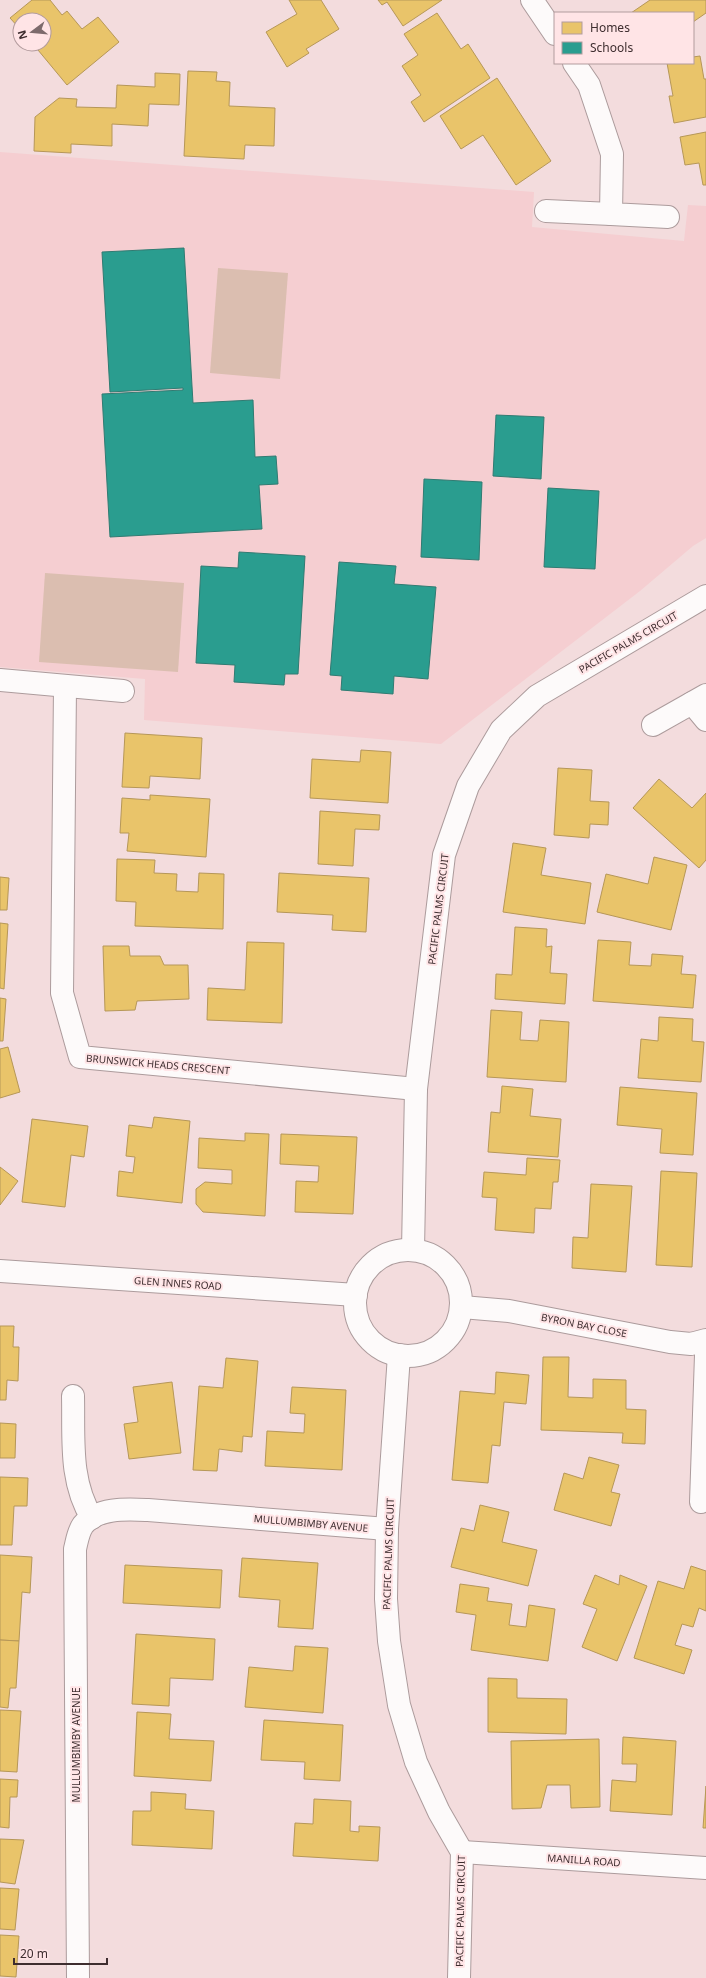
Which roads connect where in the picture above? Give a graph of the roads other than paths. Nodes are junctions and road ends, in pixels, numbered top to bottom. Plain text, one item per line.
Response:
1 (532, 0) edge
2 (554, 33) edge
3 (575, 64) edge
4 (546, 211) dead end
5 (611, 214) junction
6 (668, 217) dead end
7 (706, 596) edge
8 (0, 680) edge
9 (65, 687) junction
10 (123, 691) dead end
11 (699, 700) edge
12 (706, 720) edge
13 (652, 726) dead end
14 (416, 1089) junction
15 (413, 1250) junction
16 (0, 1271) edge
17 (356, 1295) junction
18 (462, 1307) junction
19 (706, 1340) edge
20 (399, 1355) junction
21 (706, 1355) edge
22 (73, 1396) dead end
23 (701, 1502) dead end
24 (92, 1518) junction
25 (387, 1529) junction
26 (462, 1852) junction
27 (706, 1868) edge
28 (78, 1978) edge
29 (459, 1978) edge

1 - 2 street
3 - 5 street
4 - 5 street
5 - 6 street
7 - 14 street, PACIFIC PALMS CIRCUIT
8 - 9 street
9 - 10 street
9 - 14 street, BRUNSWICK HEADS CRESCENT
11 - 12 street
11 - 13 street
14 - 15 street, PACIFIC PALMS CIRCUIT
15 - 17 street
15 - 18 street
16 - 17 street, GLEN INNES ROAD
17 - 20 street
18 - 19 street, BYRON BAY CLOSE
18 - 20 street
20 - 25 street, PACIFIC PALMS CIRCUIT
21 - 23 street
22 - 24 street
24 - 25 street, MULLUMBIMBY AVENUE
24 - 28 street, MULLUMBIMBY AVENUE
25 - 26 street, PACIFIC PALMS CIRCUIT
26 - 27 street, MANILLA ROAD
26 - 29 street, PACIFIC PALMS CIRCUIT

